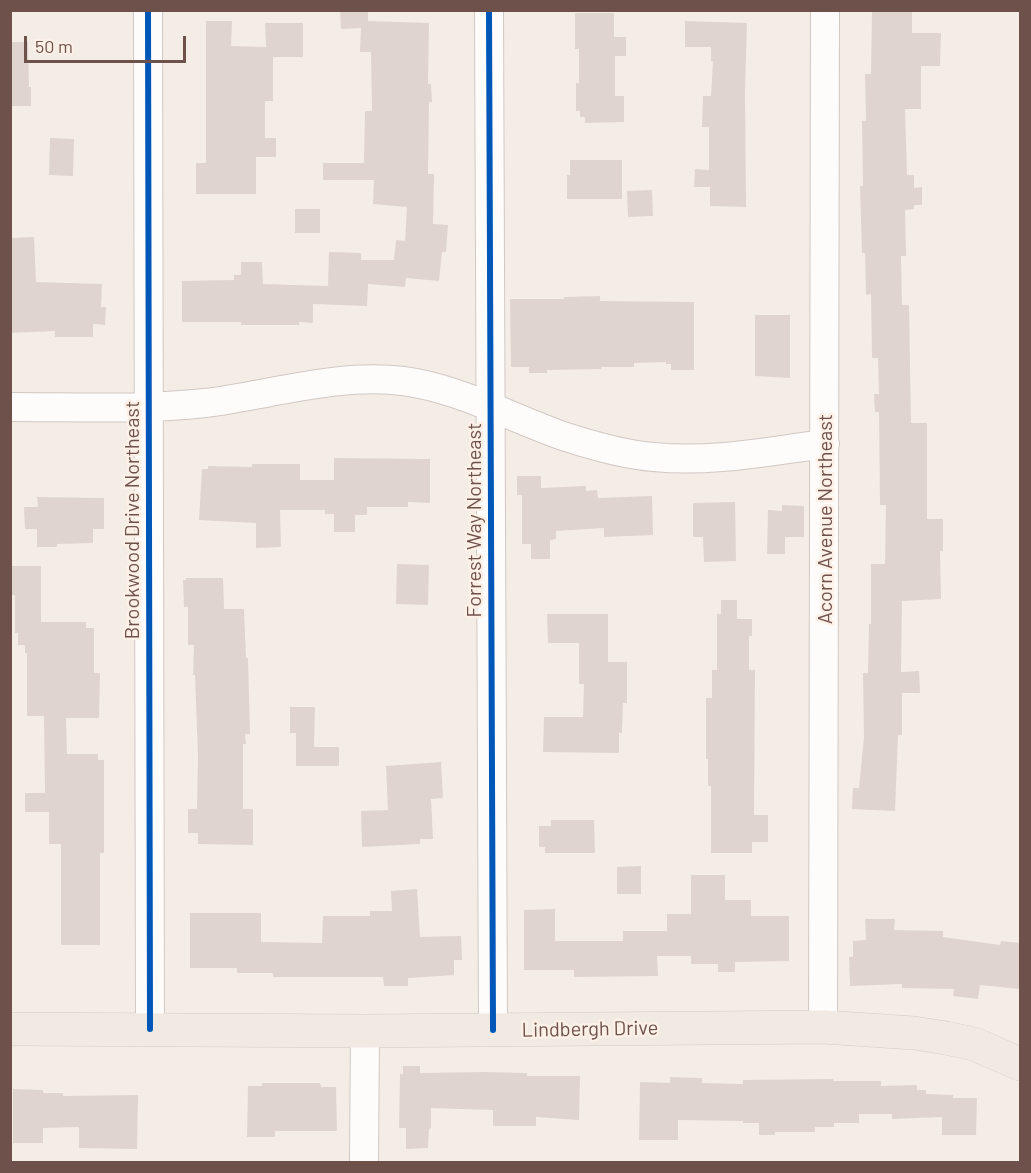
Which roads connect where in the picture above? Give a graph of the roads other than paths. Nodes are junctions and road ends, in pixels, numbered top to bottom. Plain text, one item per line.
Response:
1 (148, 10) edge
2 (489, 10) edge
3 (825, 10) edge
4 (10, 407) edge
5 (149, 407) junction
6 (489, 408) junction
7 (825, 444) junction
8 (823, 1027) junction
9 (10, 1029) edge
10 (150, 1029) junction
11 (493, 1030) junction
12 (365, 1031) junction
13 (1020, 1064) edge
14 (364, 1162) edge

1 - 5 street, Brookwood Drive Northeast
2 - 6 street, Forrest Way Northeast
3 - 7 street, Acorn Avenue Northeast
4 - 5 street
5 - 6 street
5 - 10 street, Brookwood Drive Northeast
6 - 7 street
6 - 11 street, Forrest Way Northeast
7 - 8 street, Acorn Avenue Northeast
8 - 11 main road, Lindbergh Drive
8 - 13 main road, Lindbergh Drive
9 - 10 main road, Lindbergh Drive
10 - 12 main road, Lindbergh Drive
11 - 12 main road, Lindbergh Drive
12 - 14 street

